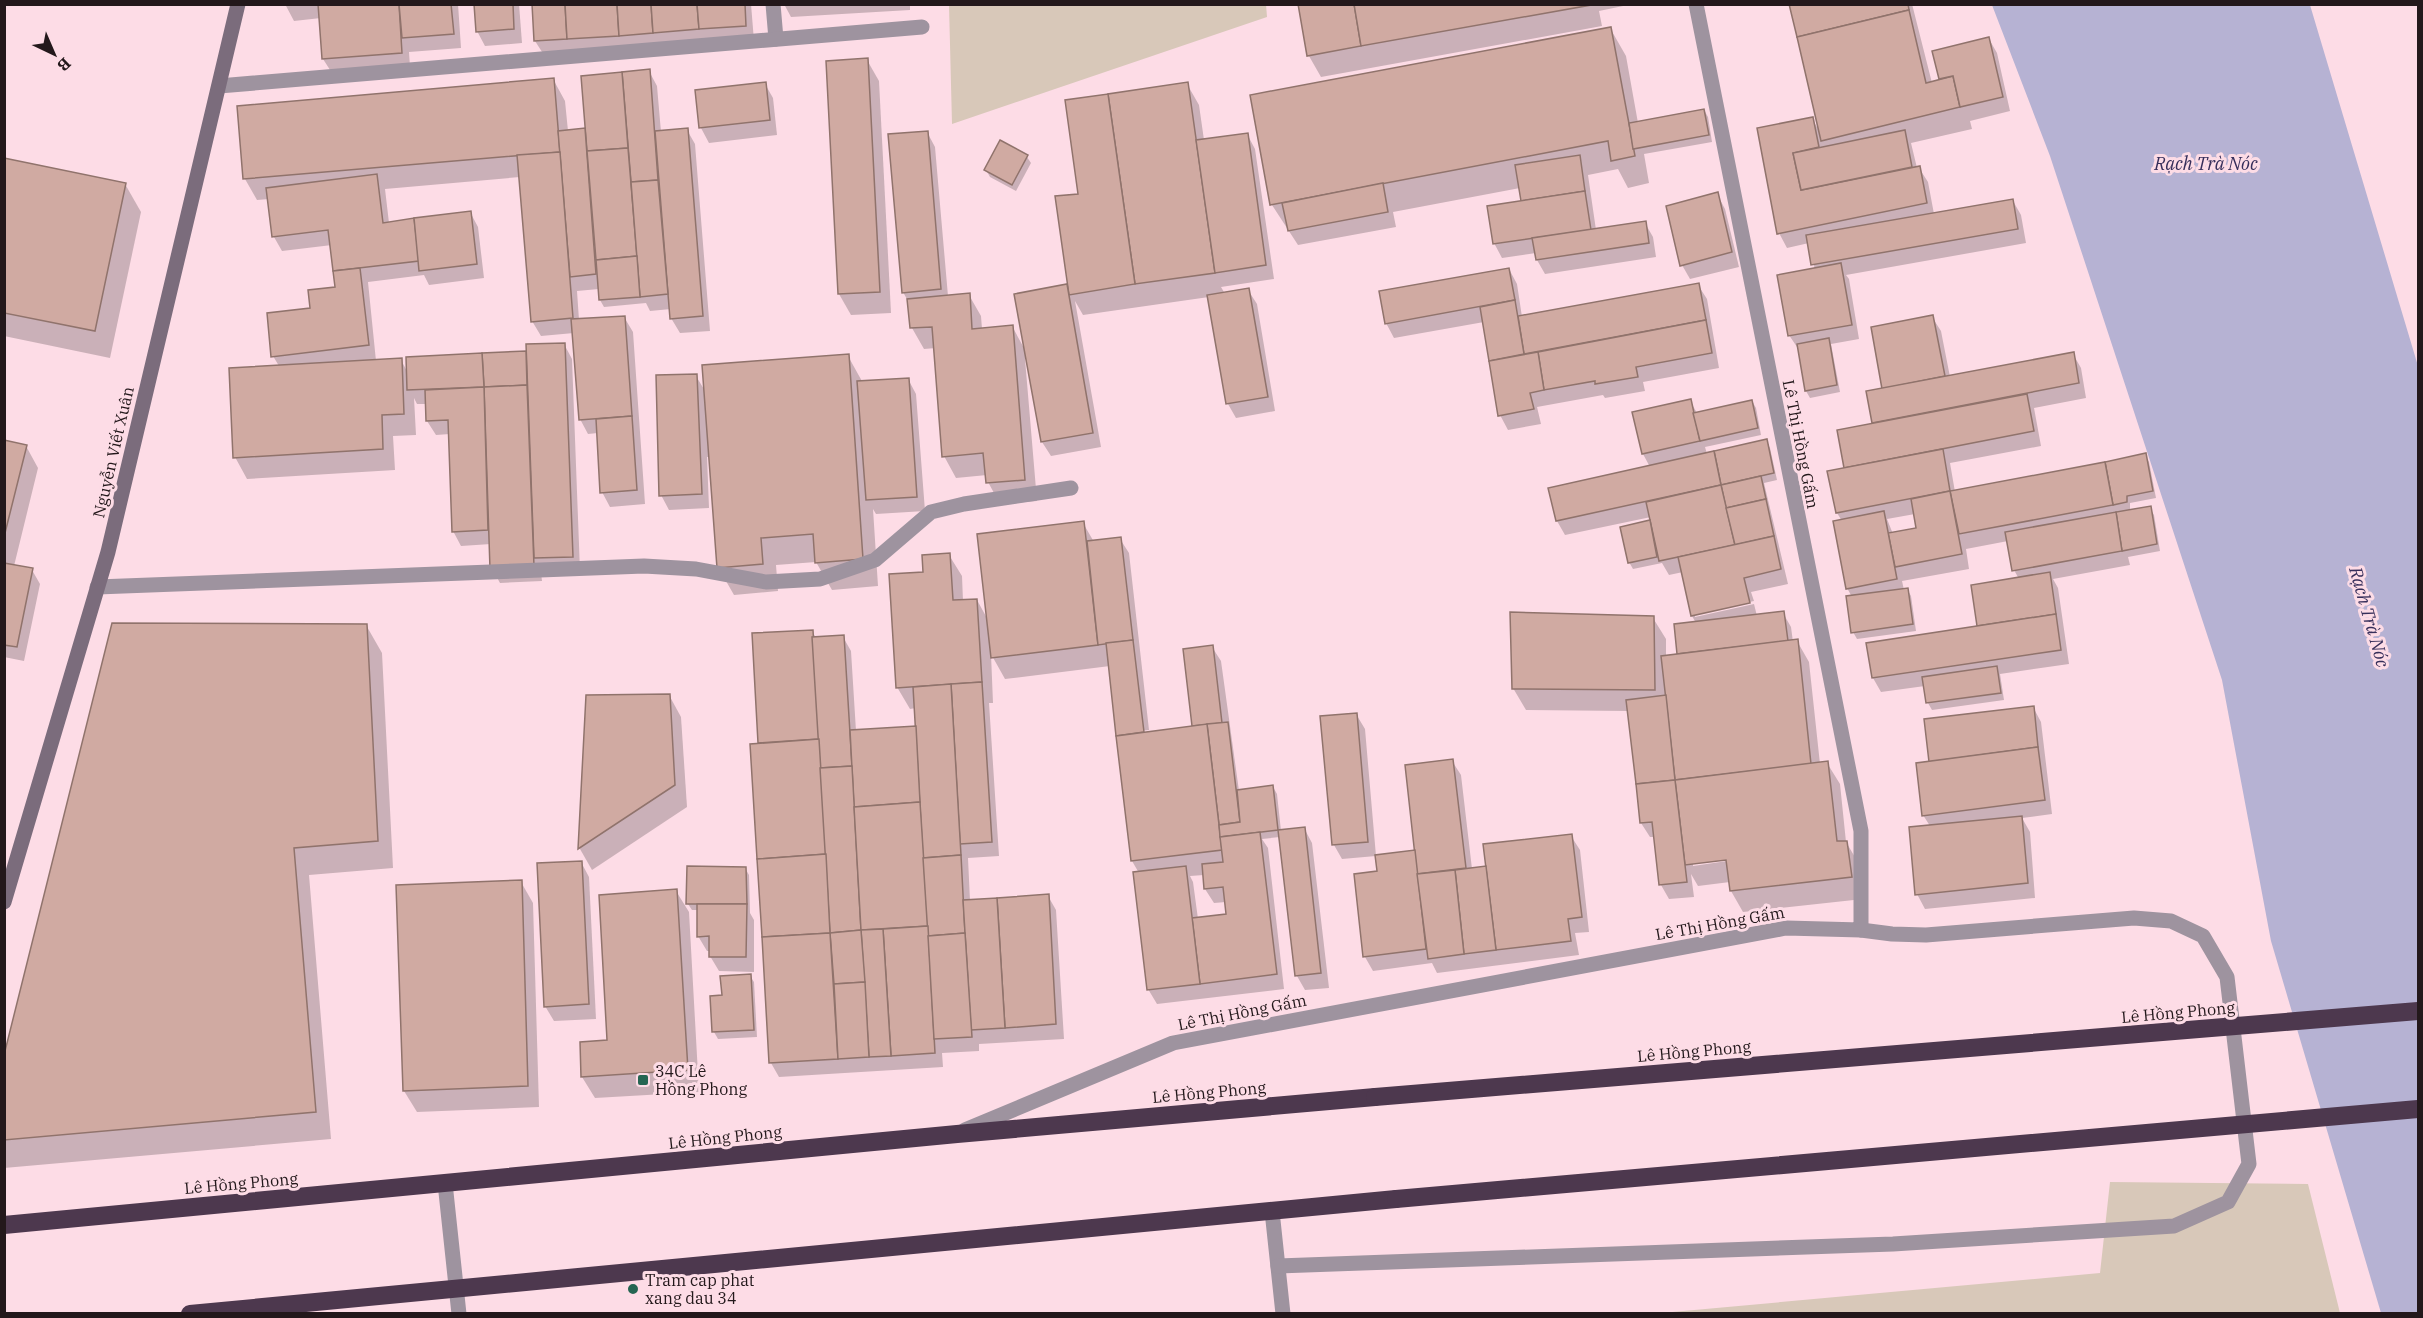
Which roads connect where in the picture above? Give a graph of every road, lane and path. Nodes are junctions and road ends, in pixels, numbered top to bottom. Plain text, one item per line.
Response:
1 (238, 4) edge
2 (773, 4) edge
3 (1696, 4) edge
4 (922, 27) dead end
5 (776, 39) junction
6 (219, 86) junction
7 (1071, 488) dead end
8 (97, 587) junction
9 (4, 902) edge
10 (1862, 930) junction
11 (2418, 1011) edge
12 (2418, 1109) edge
13 (957, 1134) junction
14 (445, 1183) junction
15 (1272, 1211) junction
16 (4, 1225) edge
17 (1278, 1266) junction
18 (457, 1288) junction
19 (190, 1314) edge
20 (459, 1314) edge
21 (1283, 1314) edge

1 - 6 street, Nguyễn Viết Xuân
2 - 5 street
3 - 10 street, Lê Thị Hồng Gấm
4 - 5 street
5 - 6 street
6 - 8 street, Nguyễn Viết Xuân
7 - 8 street
8 - 9 street, Nguyễn Viết Xuân
10 - 13 street, Lê Thị Hồng Gấm
10 - 17 street
11 - 13 highway, Lê Hồng Phong, bridge
12 - 15 highway, bridge
13 - 14 highway, Lê Hồng Phong
14 - 16 highway, Lê Hồng Phong
14 - 18 street
15 - 17 street
15 - 18 highway
17 - 21 street
18 - 19 highway
18 - 20 street

